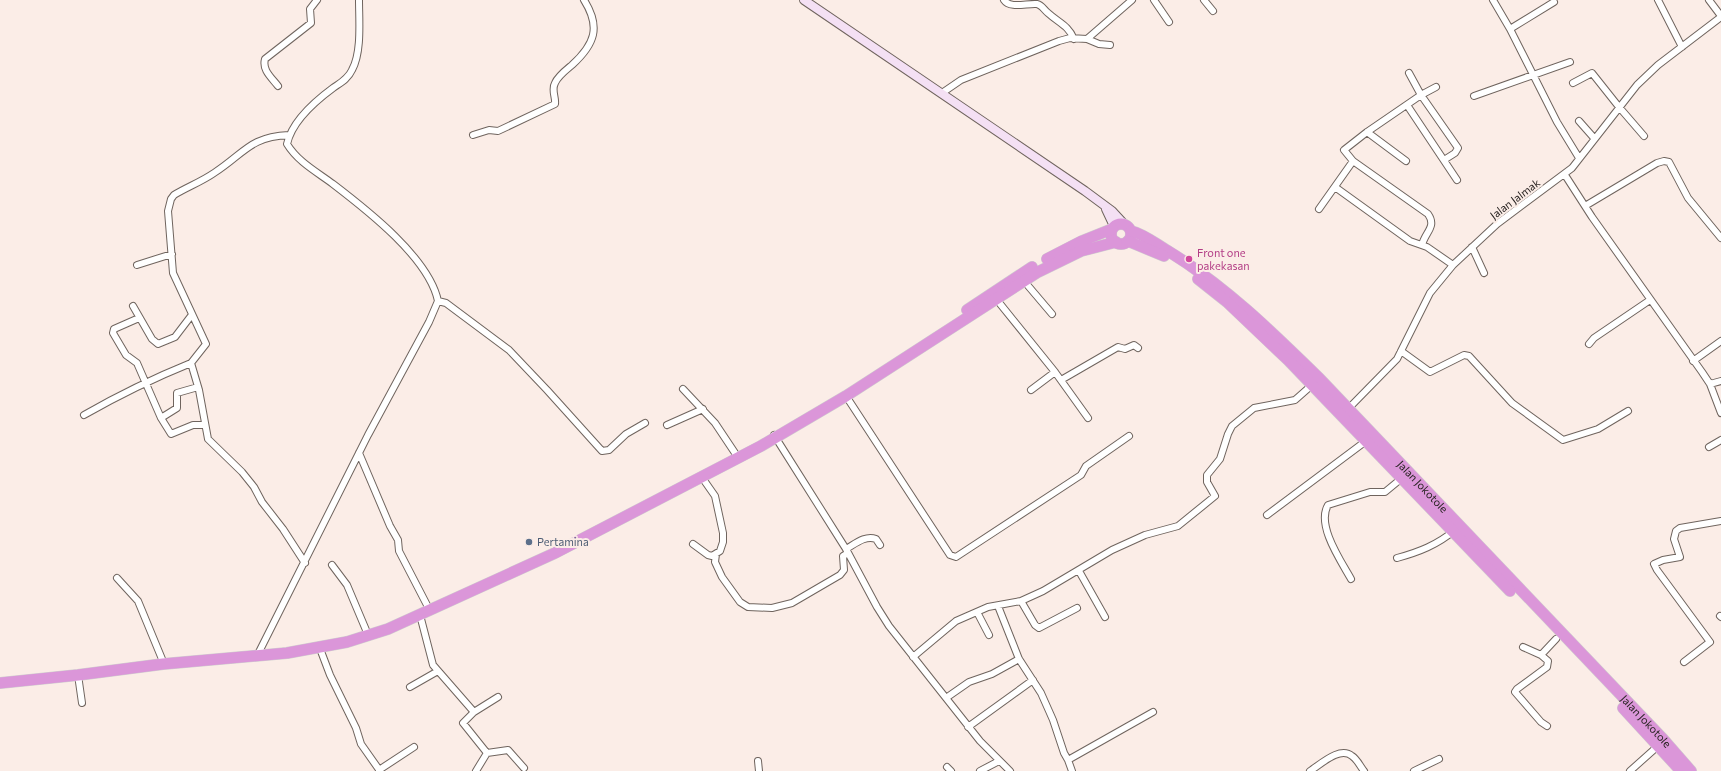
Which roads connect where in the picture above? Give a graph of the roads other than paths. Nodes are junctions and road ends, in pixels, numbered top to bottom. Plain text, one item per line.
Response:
1 (318, 0) edge
2 (359, 0) edge
3 (584, 0) edge
4 (804, 0) edge
5 (1004, 0) edge
6 (1132, 0) edge
7 (1154, 0) edge
8 (1204, 0) edge
9 (1493, 0) edge
10 (1658, 0) edge
11 (1709, 0) edge
12 (1554, 2) dead end
13 (1213, 11) dead end
14 (1721, 16) edge
15 (1169, 22) dead end
16 (1510, 29) junction
17 (1074, 38) junction
18 (1087, 39) junction
19 (1110, 45) dead end
20 (1682, 47) junction
21 (1570, 62) dead end
22 (1409, 73) dead end
23 (1532, 74) junction
24 (1572, 83) dead end
25 (278, 86) dead end
26 (1436, 87) dead end
27 (942, 93) junction
28 (1421, 95) junction
29 (1474, 96) dead end
30 (1406, 105) junction
31 (1618, 107) junction
32 (1579, 121) dead end
33 (1367, 132) junction
34 (289, 135) junction
35 (473, 135) dead end
36 (1644, 136) dead end
37 (1594, 138) junction
38 (1579, 158) junction
39 (1444, 160) junction
40 (1353, 161) junction
41 (1406, 161) dead end
42 (1565, 174) junction
43 (1457, 180) dead end
44 (1335, 186) junction
45 (1585, 206) junction
46 (1319, 209) dead end
47 (1122, 230) junction
48 (1721, 238) edge
49 (1422, 245) junction
50 (1472, 247) junction
51 (172, 254) junction
52 (137, 265) dead end
53 (1452, 265) junction
54 (1484, 273) dead end
55 (1024, 282) junction
56 (438, 300) junction
57 (997, 300) junction
58 (1650, 300) junction
59 (133, 306) dead end
60 (1052, 314) dead end
61 (191, 316) junction
62 (139, 318) junction
63 (945, 329) junction
64 (1721, 342) edge
65 (1589, 344) dead end
66 (1138, 348) dead end
67 (1401, 351) junction
68 (1693, 361) junction
69 (191, 363) junction
70 (1055, 372) junction
71 (1061, 380) junction
72 (1721, 381) edge
73 (145, 382) junction
74 (1710, 384) junction
75 (1312, 385) junction
76 (198, 387) junction
77 (683, 389) dead end
78 (1032, 390) dead end
79 (846, 396) junction
80 (703, 409) junction
81 (1628, 411) dead end
82 (1345, 412) junction
83 (1721, 412) edge
84 (84, 415) dead end
85 (161, 418) junction
86 (1088, 418) dead end
87 (645, 423) dead end
88 (204, 425) junction
89 (667, 425) dead end
90 (775, 436) junction
91 (1129, 436) dead end
92 (1721, 440) edge
93 (1366, 441) junction
94 (1709, 447) dead end
95 (359, 453) junction
96 (735, 454) junction
97 (701, 476) junction
98 (1402, 478) junction
99 (1424, 495) junction
100 (1267, 515) dead end
101 (1721, 521) edge
102 (1456, 529) junction
103 (694, 544) dead end
104 (880, 545) dead end
105 (847, 551) junction
106 (716, 554) junction
107 (1397, 558) dead end
108 (304, 563) junction
109 (332, 565) dead end
110 (1079, 571) junction
111 (117, 578) dead end
112 (1350, 579) dead end
113 (1021, 601) junction
114 (998, 606) junction
115 (428, 607) junction
116 (1077, 608) dead end
117 (977, 612) junction
118 (420, 615) junction
119 (1105, 617) dead end
120 (366, 630) junction
121 (989, 635) dead end
122 (1556, 639) junction
123 (319, 645) junction
124 (1523, 647) dead end
125 (258, 654) junction
126 (1541, 654) junction
127 (913, 656) junction
128 (162, 659) junction
129 (1019, 659) junction
130 (1684, 662) dead end
131 (438, 671) junction
132 (78, 676) junction
133 (0, 678) edge
134 (1033, 680) junction
135 (0, 683) edge
136 (410, 688) dead end
137 (498, 697) dead end
138 (946, 698) junction
139 (82, 703) dead end
140 (474, 712) junction
141 (1154, 712) dead end
142 (1547, 726) dead end
143 (968, 727) junction
144 (1658, 746) junction
145 (414, 747) dead end
146 (487, 753) junction
147 (1439, 759) dead end
148 (758, 760) dead end
149 (999, 760) junction
150 (1068, 760) junction
151 (524, 768) dead end
152 (379, 770) edge
153 (1686, 770) edge
154 (476, 771) edge
155 (759, 771) edge
156 (980, 771) edge
157 (1010, 771) edge
158 (1072, 771) edge
159 (1310, 771) edge
160 (1364, 771) edge
161 (1414, 771) edge
162 (1630, 771) edge

1 - 25 street
2 - 34 street
3 - 35 street
4 - 27 main road
5 - 17 street
6 - 18 street
7 - 15 street
8 - 13 street
9 - 16 street
10 - 20 street
11 - 14 street
12 - 16 street
14 - 20 street, Jalan Jalmak
16 - 23 street
17 - 18 street
17 - 27 street
18 - 19 street
20 - 31 street, Jalan Jalmak
21 - 23 street
22 - 28 street
23 - 29 street
23 - 38 street
24 - 31 street
26 - 28 street
27 - 47 main road
28 - 30 street
28 - 39 street
30 - 33 street
30 - 39 street
31 - 36 street
31 - 37 street, Jalan Jalmak
32 - 37 street
33 - 40 street
33 - 41 street
34 - 51 street
34 - 56 street
37 - 38 street, Jalan Jalmak
38 - 42 street, Jalan Jalmak
39 - 43 street
40 - 44 street
40 - 49 street
42 - 45 street
42 - 50 street, Jalan Jalmak
44 - 46 street
44 - 49 street
45 - 48 street
45 - 58 street
47 - 55 highway
47 - 63 highway
47 - 75 highway, Jalan Jokotole
47 - 82 highway, Jalan Jokotole
49 - 53 street
50 - 53 street, Jalan Jalmak
50 - 54 street
51 - 52 street
51 - 61 street
53 - 67 street, Jalan Jalmak
55 - 57 highway
55 - 60 street
56 - 87 street
56 - 95 street
57 - 63 highway
57 - 70 street
58 - 65 street
58 - 68 street
59 - 62 street
61 - 62 street
61 - 69 street
62 - 73 street
63 - 79 highway
63 - 90 highway
64 - 68 street
66 - 71 street
67 - 81 street
67 - 82 street, Jalan Jalmak
68 - 74 street
69 - 73 street
69 - 76 street
70 - 71 street
70 - 78 street
71 - 86 street
72 - 74 street
73 - 84 street
73 - 85 street
74 - 83 street
75 - 82 highway, Jalan Jokotole
75 - 110 street
76 - 85 street
76 - 88 street
77 - 80 street
79 - 90 highway
79 - 91 street
80 - 89 street
80 - 96 street
82 - 93 highway, Jalan Jokotole
82 - 99 highway, Jalan Jokotole
85 - 88 street
88 - 108 street
90 - 96 highway
90 - 97 highway
90 - 105 street
92 - 94 street
93 - 98 highway, Jalan Jokotole
93 - 100 street
95 - 108 street
95 - 115 street
96 - 115 highway
97 - 106 street
97 - 118 highway
98 - 99 highway, Jalan Jokotole
98 - 112 street
99 - 102 highway, Jalan Jokotole
101 - 130 street
102 - 107 street
102 - 122 highway, Jalan Jokotole
102 - 153 highway, Jalan Jokotole
103 - 106 street
104 - 105 street
105 - 106 street
105 - 127 street
108 - 125 street
109 - 120 street
110 - 113 street
110 - 119 street
111 - 128 street
113 - 114 street
113 - 116 street
114 - 117 street
114 - 129 street
115 - 120 highway
117 - 121 street
117 - 127 street
118 - 123 highway
118 - 131 street
120 - 123 highway
122 - 126 street
122 - 144 highway, Jalan Jokotole
123 - 125 highway
123 - 152 street
124 - 126 street
125 - 128 highway
125 - 132 highway
126 - 142 street
127 - 138 street
128 - 133 highway
129 - 134 street
129 - 138 street
131 - 136 street
131 - 140 street
132 - 135 highway
132 - 139 street
134 - 143 street
134 - 150 street
137 - 140 street
138 - 143 street
140 - 146 street
141 - 150 street
143 - 149 street
144 - 153 highway, Jalan Jokotole
144 - 162 street
145 - 152 street
146 - 151 street
146 - 154 street
147 - 161 street
148 - 155 street
149 - 156 street
149 - 157 street
150 - 158 street
159 - 160 street

